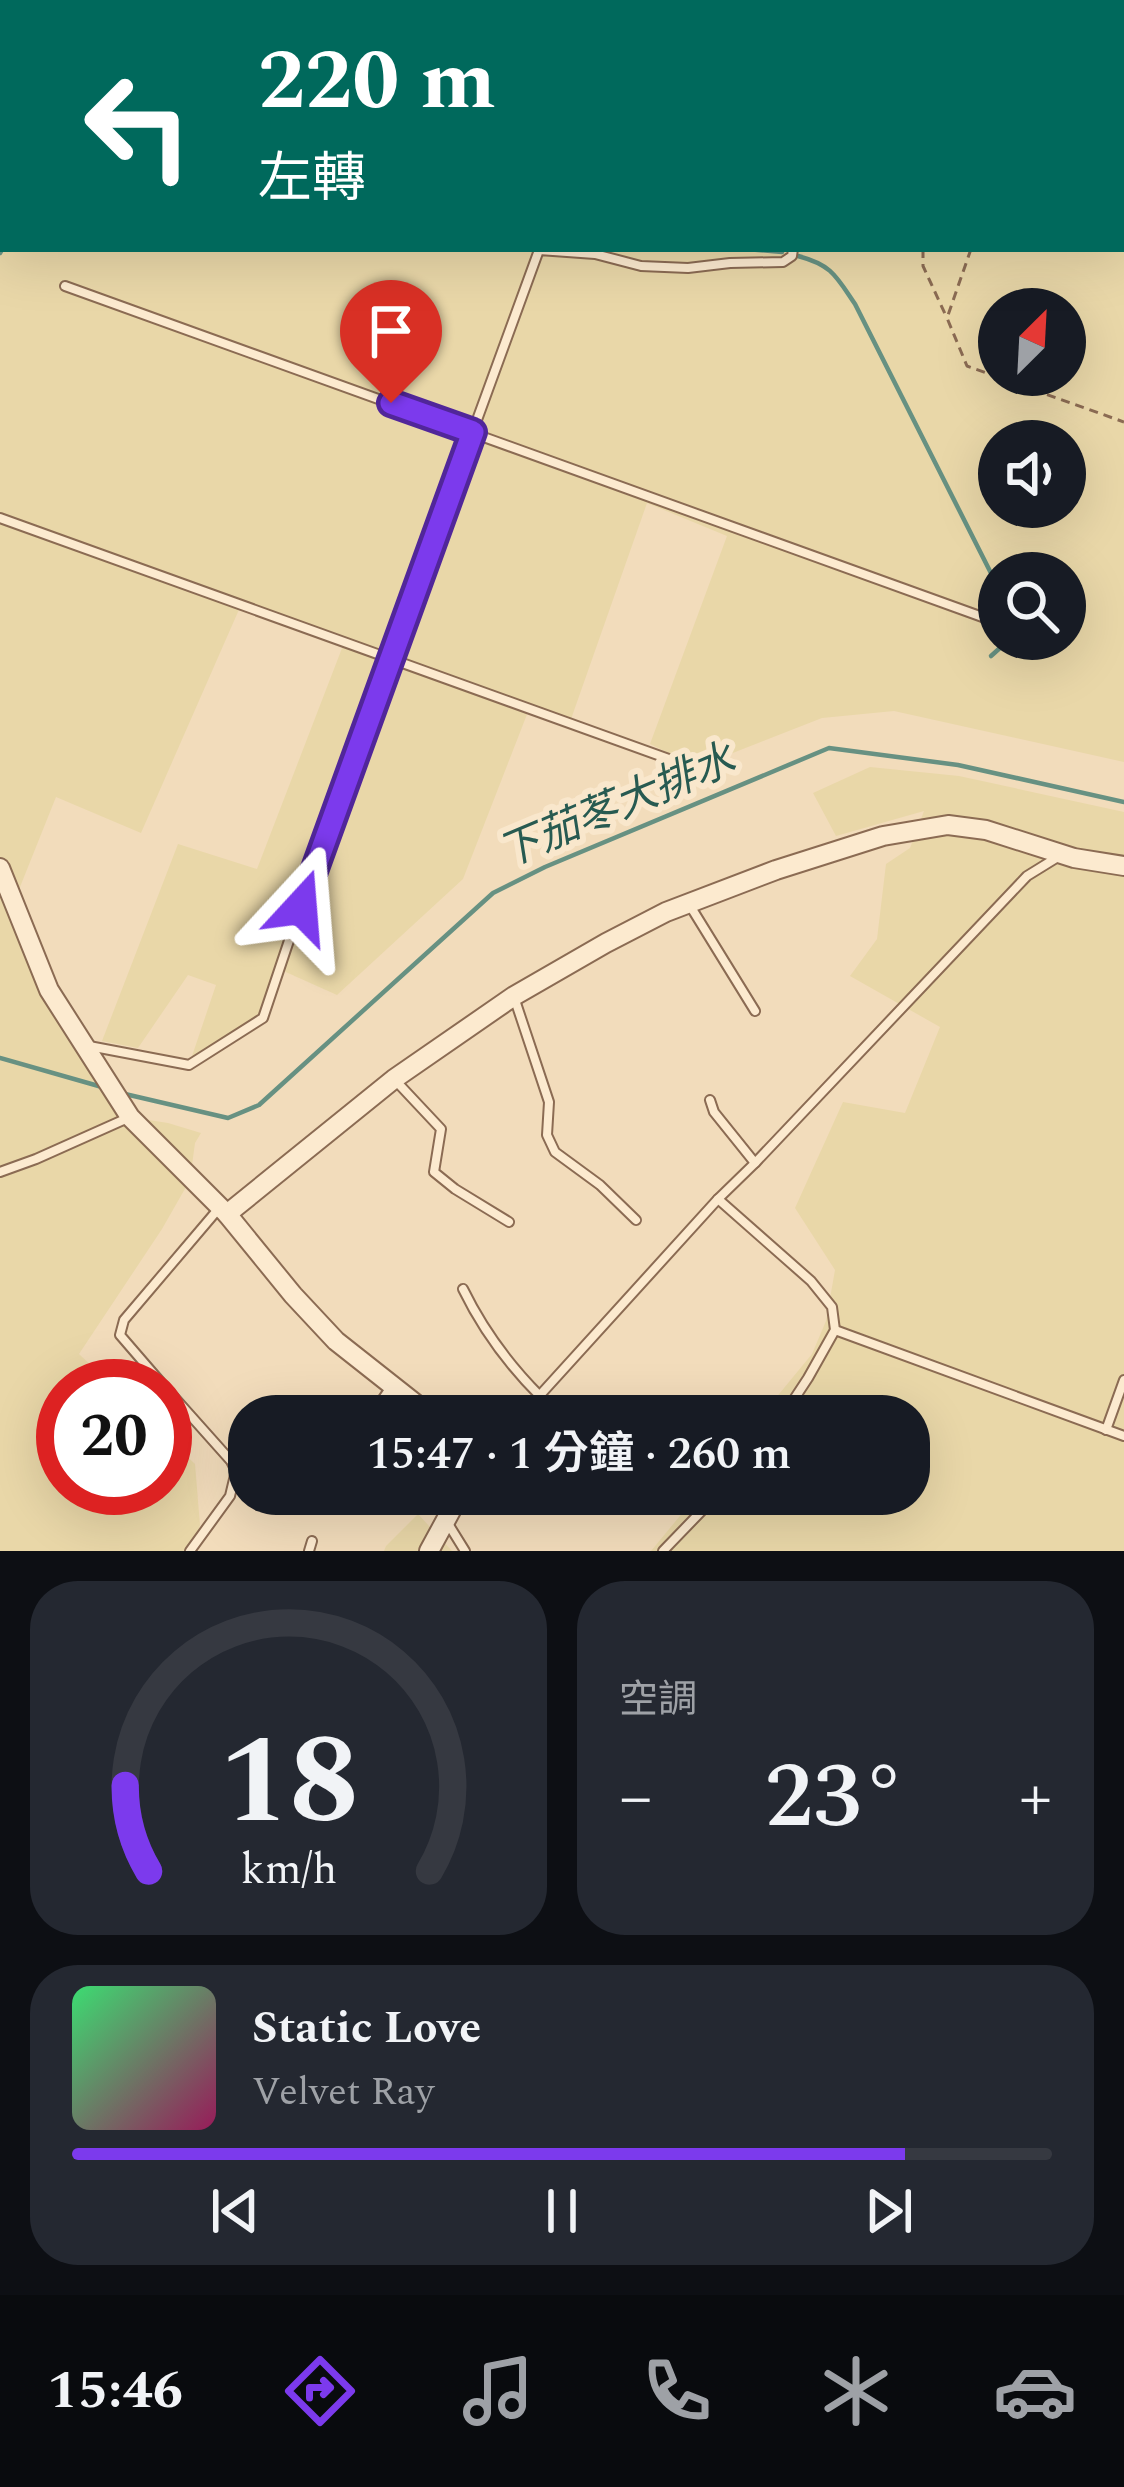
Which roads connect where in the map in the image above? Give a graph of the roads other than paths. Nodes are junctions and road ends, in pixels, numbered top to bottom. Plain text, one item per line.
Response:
1 (538, 252) edge
2 (567, 252) edge
3 (793, 252) edge
4 (65, 286) dead end
5 (473, 432) junction
6 (0, 518) edge
7 (978, 615) edge
8 (390, 659) junction
9 (716, 776) dead end
10 (1062, 854) junction
11 (1124, 866) edge
12 (0, 868) edge
13 (688, 903) junction
14 (514, 996) junction
15 (755, 1011) dead end
16 (81, 1044) junction
17 (394, 1079) junction
18 (710, 1100) dead end
19 (130, 1117) junction
20 (755, 1163) junction
21 (0, 1172) edge
22 (718, 1199) junction
23 (224, 1211) junction
24 (636, 1220) dead end
25 (508, 1222) dead end
26 (463, 1289) dead end
27 (835, 1330) junction
28 (141, 1359) edge
29 (1124, 1380) edge
30 (392, 1385) junction
31 (385, 1395) edge
32 (405, 1395) edge
33 (539, 1395) edge
34 (541, 1395) edge
35 (797, 1395) edge
36 (192, 1418) edge
37 (1106, 1430) junction
38 (1124, 1436) edge
39 (449, 1515) edge
40 (698, 1515) edge
41 (446, 1520) junction
42 (429, 1550) edge
43 (190, 1551) edge
44 (465, 1551) edge
45 (663, 1551) edge

1 - 5 lane
2 - 3 lane
4 - 5 lane
5 - 7 lane
5 - 8 lane
6 - 8 lane
8 - 9 lane
8 - 16 lane
10 - 11 street
10 - 13 street
10 - 20 lane
12 - 16 street
13 - 14 street
13 - 15 lane
14 - 17 street
14 - 24 lane
16 - 19 street
17 - 23 street
17 - 25 lane
18 - 20 lane
19 - 21 lane
19 - 23 street
20 - 22 lane
22 - 27 lane
22 - 34 lane
23 - 28 lane
23 - 30 street
26 - 33 lane
27 - 35 lane
27 - 37 lane
29 - 37 lane
30 - 31 lane
30 - 32 street
36 - 43 lane
37 - 38 lane
39 - 41 street
40 - 45 lane
41 - 42 street
41 - 44 lane

